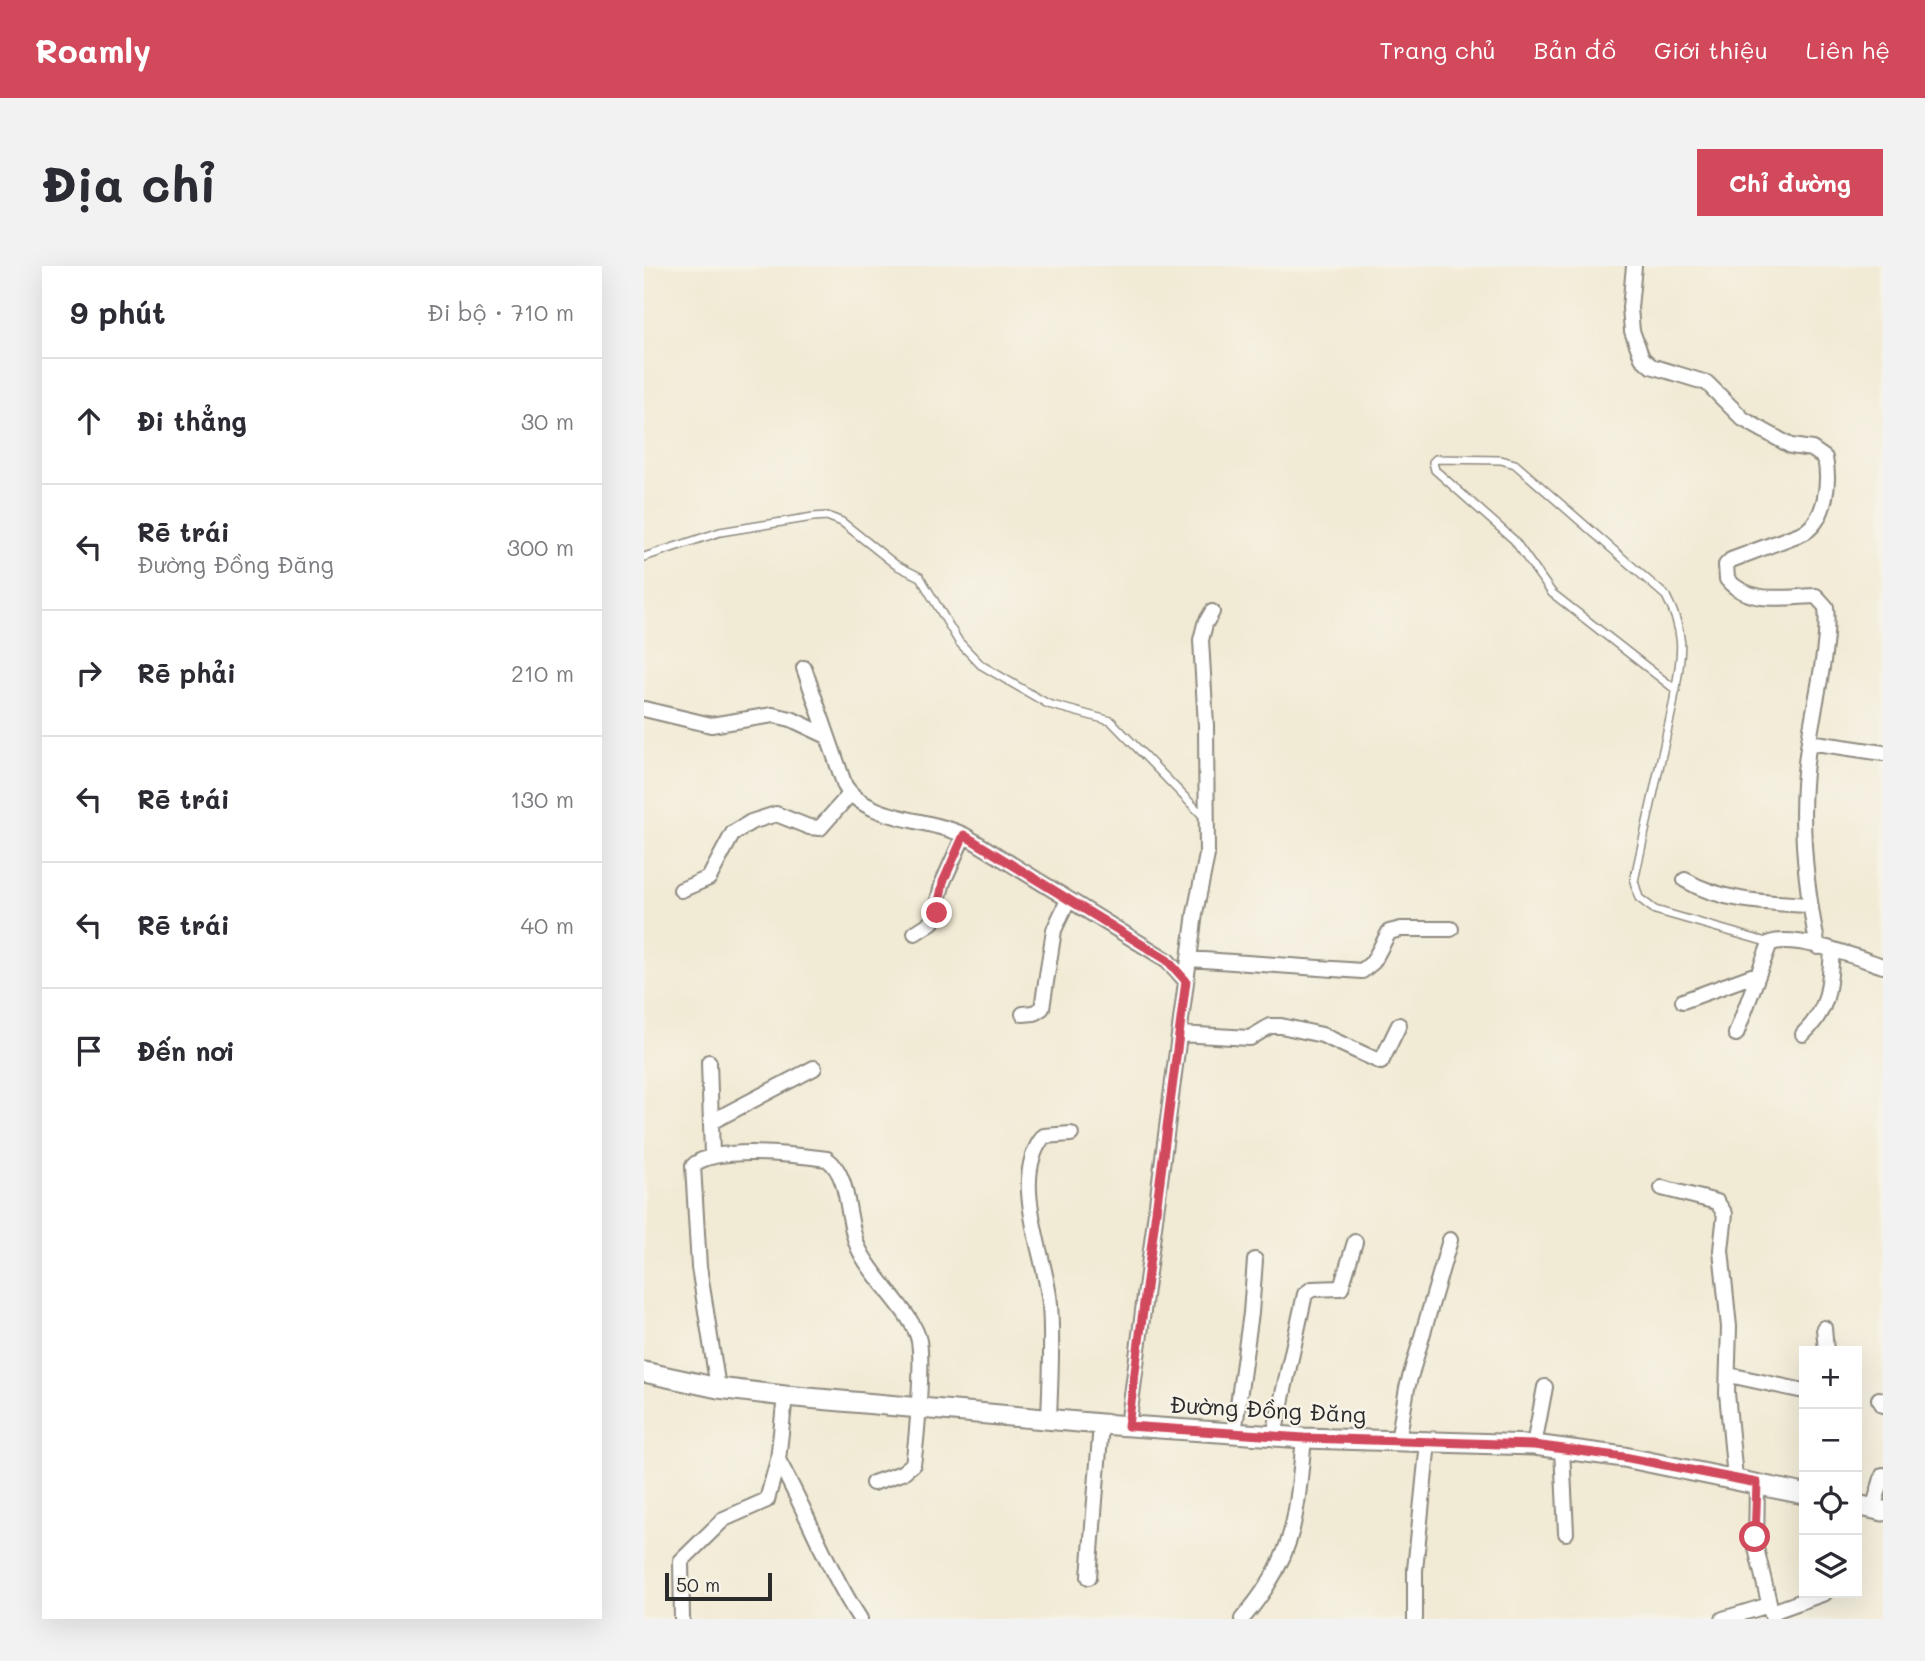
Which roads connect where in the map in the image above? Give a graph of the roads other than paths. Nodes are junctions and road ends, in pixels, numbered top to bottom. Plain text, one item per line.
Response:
1 (1634, 266) edge
2 (644, 557) edge
3 (1212, 612) dead end
4 (804, 668) dead end
5 (1676, 690) junction
6 (644, 709) edge
7 (827, 736) junction
8 (1809, 743) junction
9 (1883, 753) edge
10 (850, 794) junction
11 (1205, 818) junction
12 (964, 835) junction
13 (1685, 880) dead end
14 (681, 890) dead end
15 (1068, 900) junction
16 (1810, 905) junction
17 (1451, 929) dead end
18 (915, 933) dead end
19 (1770, 943) junction
20 (1825, 949) junction
21 (1189, 959) junction
22 (1883, 966) edge
23 (1757, 974) junction
24 (1186, 981) junction
25 (1683, 1001) dead end
26 (1023, 1014) dead end
27 (1399, 1025) dead end
28 (1180, 1034) junction
29 (1736, 1034) dead end
30 (1803, 1034) dead end
31 (709, 1062) dead end
32 (814, 1068) dead end
33 (711, 1122) junction
34 (1071, 1134) dead end
35 (712, 1155) junction
36 (1662, 1188) dead end
37 (1450, 1240) dead end
38 (1355, 1242) dead end
39 (1255, 1260) dead end
40 (1824, 1328) dead end
41 (1826, 1346) edge
42 (644, 1372) edge
43 (1728, 1375) junction
44 (1545, 1387) dead end
45 (718, 1388) junction
46 (1799, 1390) edge
47 (785, 1396) junction
48 (916, 1408) junction
49 (1049, 1420) junction
50 (1101, 1424) junction
51 (1128, 1426) junction
52 (1234, 1433) junction
53 (1274, 1436) junction
54 (1304, 1438) junction
55 (1398, 1441) junction
56 (1428, 1442) junction
57 (1534, 1445) junction
58 (1562, 1449) junction
59 (778, 1460) junction
60 (1883, 1475) edge
61 (1735, 1478) junction
62 (873, 1483) dead end
63 (1757, 1483) junction
64 (1799, 1493) edge
65 (1871, 1508) edge
66 (1566, 1534) dead end
67 (1089, 1577) dead end
68 (1811, 1598) edge
69 (1771, 1612) edge
70 (682, 1619) edge
71 (860, 1619) edge
72 (1242, 1619) edge
73 (1415, 1619) edge
74 (1723, 1619) edge

1 - 8 street
2 - 11 lane
3 - 11 street
4 - 7 street
5 - 5 lane
5 - 19 lane
6 - 7 street
7 - 10 street
8 - 9 street
8 - 16 street
10 - 12 street
10 - 14 street
11 - 21 street
12 - 15 street
12 - 18 street
13 - 16 street
15 - 24 street
15 - 26 street
16 - 20 street
17 - 21 street
19 - 20 street
19 - 23 street
20 - 22 street
20 - 30 street
21 - 24 street
23 - 25 street
23 - 29 street
24 - 28 street
27 - 28 street
28 - 51 street
31 - 33 street
32 - 33 street
33 - 35 street
34 - 49 street
35 - 45 street
35 - 48 street
36 - 43 street
37 - 55 street
38 - 53 street
39 - 52 street
40 - 41 street
42 - 45 main road, Đường Đồng Đăng
43 - 46 street
43 - 61 street
44 - 57 street
45 - 47 main road, Đường Đồng Đăng
47 - 48 main road, Đường Đồng Đăng
47 - 59 street
48 - 49 main road, Đường Đồng Đăng
48 - 62 street
49 - 50 main road, Đường Đồng Đăng
50 - 51 main road, Đường Đồng Đăng
50 - 67 street
51 - 52 main road, Đường Đồng Đăng
52 - 53 main road, Đường Đồng Đăng
53 - 54 main road, Đường Đồng Đăng
54 - 55 main road, Đường Đồng Đăng
54 - 72 street
55 - 56 main road, Đường Đồng Đăng
56 - 57 main road, Đường Đồng Đăng
56 - 73 street
57 - 58 main road, Đường Đồng Đăng
58 - 61 main road, Đường Đồng Đăng
58 - 66 street
59 - 70 street
59 - 71 street
60 - 65 street
61 - 63 main road, Đường Đồng Đăng
63 - 64 main road, Đường Đồng Đăng
63 - 69 street
68 - 69 street
69 - 74 street

